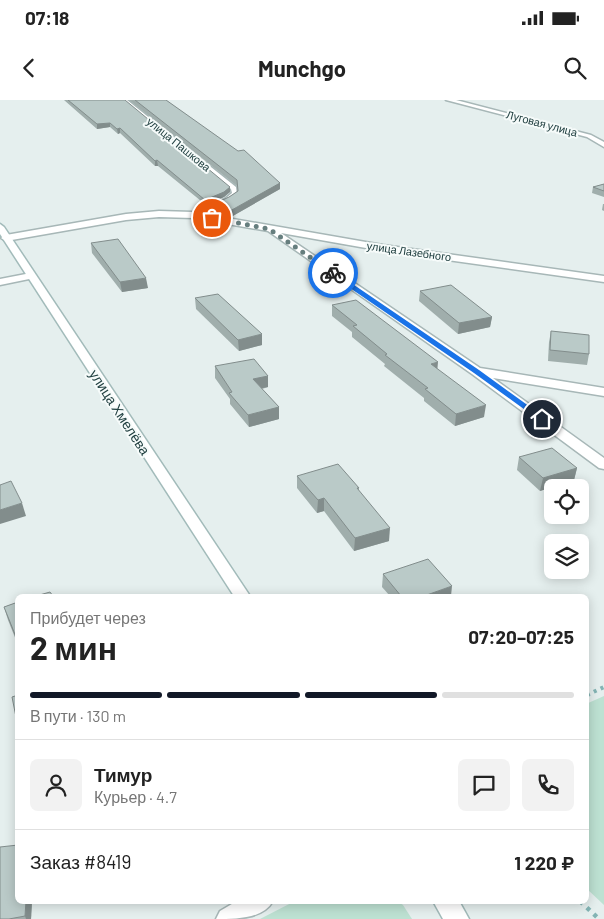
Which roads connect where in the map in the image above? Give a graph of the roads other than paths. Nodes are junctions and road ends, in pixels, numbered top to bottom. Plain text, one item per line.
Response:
1 (124, 100) edge
2 (449, 100) edge
3 (589, 136) junction
4 (604, 137) edge
5 (604, 145) edge
6 (194, 215) junction
7 (269, 229) junction
8 (2, 232) edge
9 (31, 276) junction
10 (604, 279) edge
11 (0, 282) edge
12 (476, 371) junction
13 (604, 392) edge
14 (604, 465) edge
15 (241, 594) edge
16 (256, 904) edge
17 (447, 904) edge
18 (228, 919) edge
19 (457, 919) edge

1 - 6 lane, улица Пашкова
2 - 3 street, Луговая улица
3 - 4 street
3 - 5 street, Луговая улица
6 - 7 street, улица Лазебного
6 - 8 street, улица Лазебного
7 - 10 street, улица Лазебного
7 - 12 street
8 - 9 street, улица Хмелёва
9 - 11 street
9 - 15 street, улица Хмелёва
12 - 13 street
12 - 14 street
16 - 18 street
17 - 19 street

